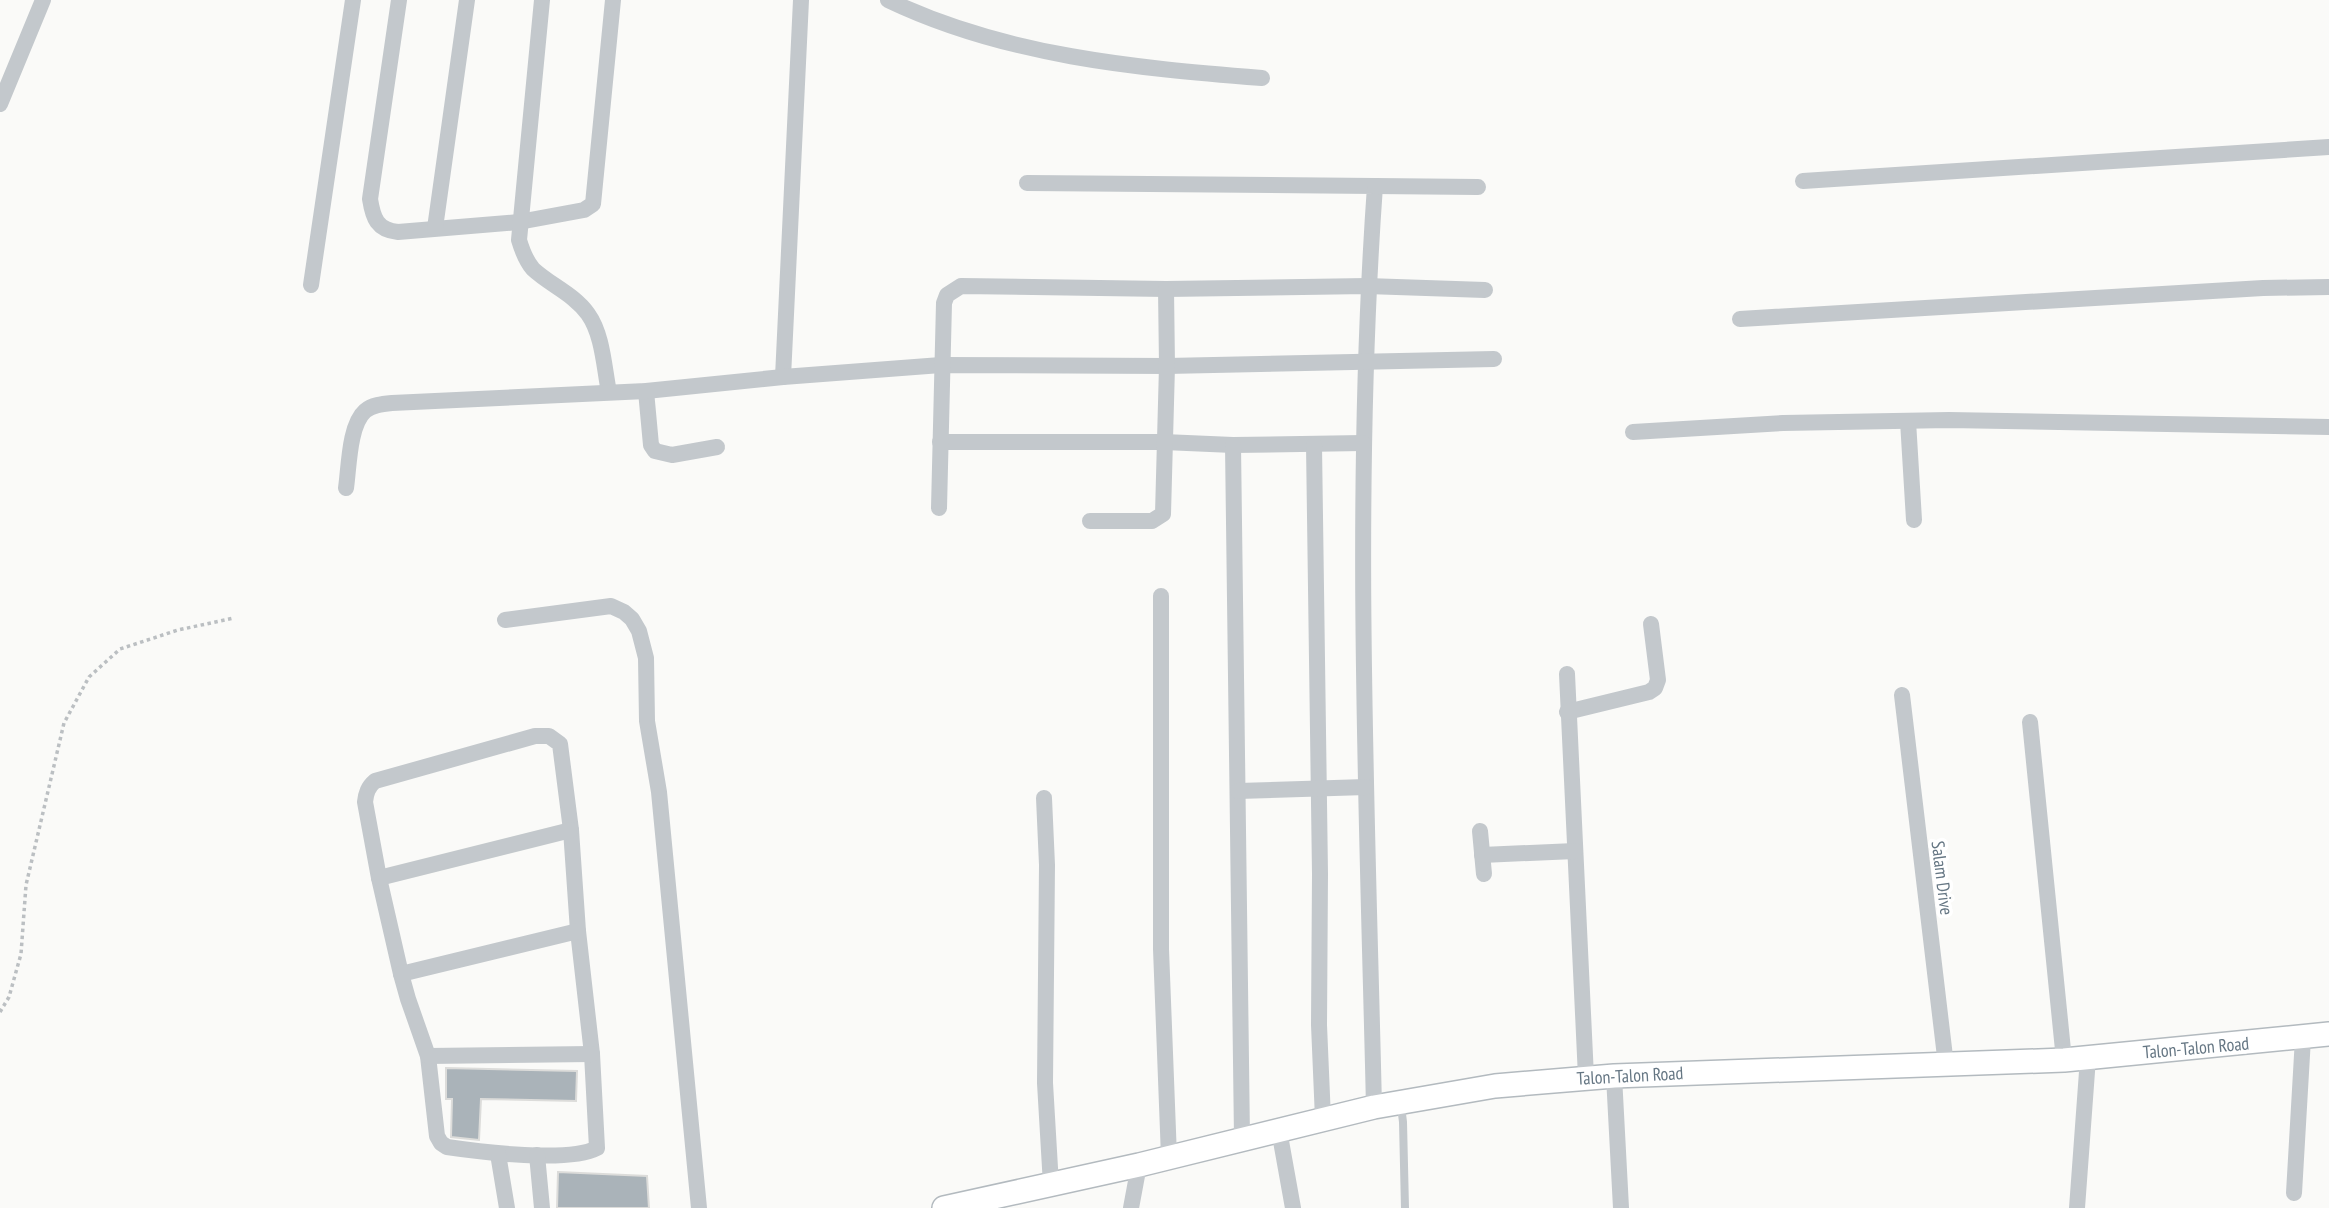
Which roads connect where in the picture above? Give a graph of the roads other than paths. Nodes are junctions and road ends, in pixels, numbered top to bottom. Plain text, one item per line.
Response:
1 (43, 0) edge
2 (354, 0) edge
3 (399, 0) edge
4 (467, 0) edge
5 (542, 0) edge
6 (613, 0) edge
7 (802, 0) edge
8 (888, 0) edge
9 (1262, 78) dead end
10 (0, 104) edge
11 (2329, 147) edge
12 (1803, 181) dead end
13 (1027, 183) dead end
14 (1374, 187) junction
15 (1478, 187) dead end
16 (519, 222) junction
17 (435, 228) junction
18 (311, 285) dead end
19 (1367, 286) junction
20 (2329, 287) edge
21 (1166, 289) junction
22 (1485, 290) dead end
23 (1740, 319) dead end
24 (1494, 359) dead end
25 (1364, 363) junction
26 (941, 365) junction
27 (1167, 366) junction
28 (783, 377) junction
29 (646, 391) junction
30 (609, 392) junction
31 (1908, 421) junction
32 (2329, 427) edge
33 (1633, 432) dead end
34 (940, 442) junction
35 (1164, 442) junction
36 (1363, 443) junction
37 (1233, 445) junction
38 (1314, 445) junction
39 (717, 447) dead end
40 (346, 488) dead end
41 (939, 508) dead end
42 (1914, 520) dead end
43 (1090, 521) dead end
44 (1161, 596) dead end
45 (505, 620) dead end
46 (1651, 624) dead end
47 (1567, 674) dead end
48 (1902, 695) dead end
49 (1567, 712) junction
50 (2030, 722) dead end
51 (1318, 787) junction
52 (1366, 787) junction
53 (1238, 791) junction
54 (1044, 798) dead end
55 (571, 830) junction
56 (1480, 831) dead end
57 (1575, 851) junction
58 (1482, 855) junction
59 (1484, 874) dead end
60 (379, 878) junction
61 (578, 931) junction
62 (401, 974) junction
63 (2329, 1034) edge
64 (2303, 1038) junction
65 (592, 1054) junction
66 (428, 1056) junction
67 (2088, 1058) junction
68 (2064, 1060) junction
69 (1946, 1065) junction
70 (1614, 1076) junction
71 (1586, 1077) junction
72 (1401, 1103) junction
73 (1374, 1107) junction
74 (1323, 1119) junction
75 (1279, 1130) junction
76 (1242, 1138) junction
77 (498, 1154) junction
78 (537, 1155) junction
79 (1169, 1157) junction
80 (1139, 1165) junction
81 (1051, 1185) junction
82 (2294, 1194) dead end
83 (507, 1208) edge
84 (542, 1208) edge
85 (699, 1208) edge
86 (944, 1208) edge
87 (1131, 1208) edge
88 (1293, 1208) edge
89 (1405, 1208) edge
90 (1621, 1208) edge
91 (2077, 1208) edge

1 - 10 street
2 - 18 street
3 - 17 street
4 - 17 street
5 - 16 street
6 - 16 street
7 - 28 street
8 - 9 street
11 - 12 street
13 - 14 street
14 - 15 street
14 - 19 street
16 - 17 street
16 - 30 street
19 - 21 street
19 - 22 street
19 - 25 street
20 - 23 street
21 - 26 street
21 - 27 street
24 - 25 street
25 - 27 street
25 - 36 street
26 - 27 street
26 - 28 street
26 - 34 street
27 - 35 street
28 - 29 street
29 - 30 street
29 - 39 street
30 - 40 street
31 - 32 street
31 - 33 street
31 - 42 street
34 - 35 street
34 - 41 street
35 - 37 street
35 - 43 street
36 - 38 street
36 - 52 street
37 - 38 street
37 - 53 street
38 - 51 street
44 - 79 street
45 - 85 street
46 - 49 street
47 - 49 street
48 - 69 street, Salam Drive
49 - 57 street
50 - 68 street
51 - 52 street
51 - 53 street
51 - 74 street
52 - 73 street
53 - 76 street
54 - 81 street
55 - 60 street
55 - 60 street
55 - 61 street
56 - 58 street
57 - 58 street
57 - 71 street
58 - 59 street
60 - 62 street
61 - 62 street
61 - 65 street
62 - 66 street
63 - 64 street, Talon-Talon Road
64 - 67 street, Talon-Talon Road
64 - 82 street
65 - 66 street
65 - 78 street
66 - 77 street
67 - 68 street, Talon-Talon Road
67 - 91 street
68 - 69 street, Talon-Talon Road
69 - 70 street, Talon-Talon Road
70 - 71 street, Talon-Talon Road
70 - 90 street
71 - 72 street, Talon-Talon Road
72 - 73 street, Talon-Talon Road
72 - 89 lane
73 - 74 street, Talon-Talon Road
74 - 75 street, Talon-Talon Road
75 - 76 street, Talon-Talon Road
75 - 88 street
76 - 79 street, Talon-Talon Road
77 - 78 street
77 - 83 street
78 - 84 street
79 - 80 street, Talon-Talon Road
80 - 81 street, Talon-Talon Road
80 - 87 street
81 - 86 street, Talon-Talon Road

